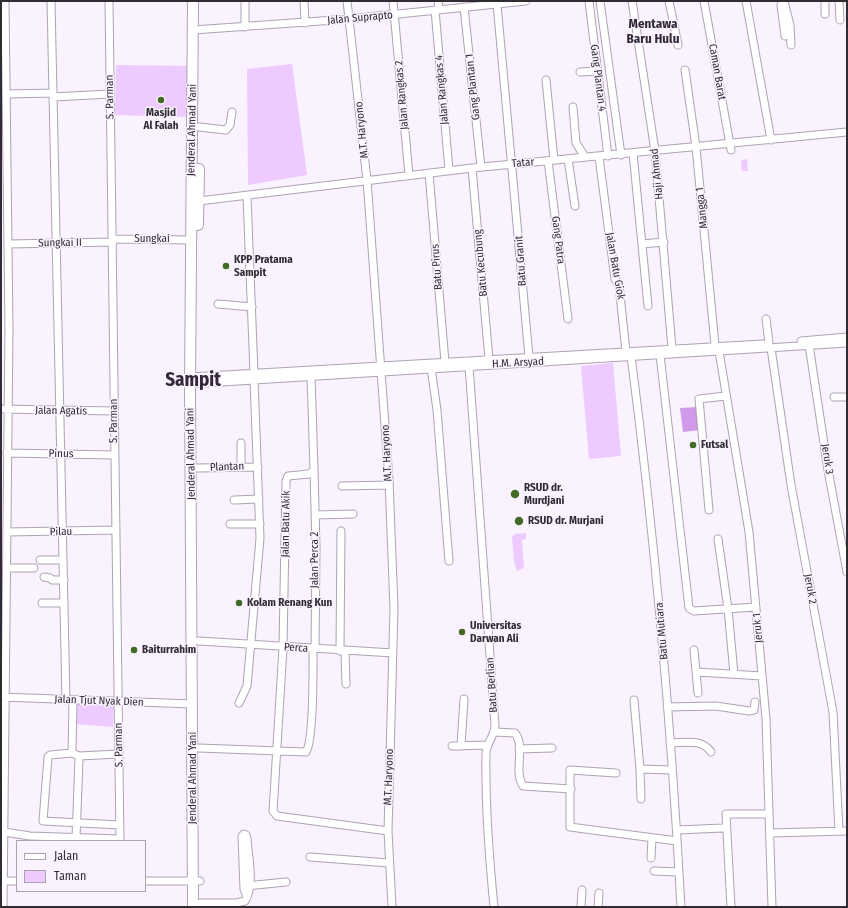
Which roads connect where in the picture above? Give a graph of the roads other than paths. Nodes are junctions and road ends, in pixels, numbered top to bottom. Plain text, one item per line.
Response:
1 (5, 1) edge
2 (51, 1) edge
3 (109, 1) edge
4 (193, 1) edge
5 (200, 1) edge
6 (245, 1) edge
7 (304, 1) edge
8 (347, 1) edge
9 (393, 1) edge
10 (438, 1) edge
11 (526, 1) edge
12 (589, 1) edge
13 (600, 1) edge
14 (632, 1) edge
15 (669, 1) edge
16 (704, 1) edge
17 (746, 1) edge
18 (781, 1) edge
19 (784, 1) edge
20 (825, 1) edge
21 (839, 1) edge
22 (496, 3) edge
23 (466, 5) edge
24 (437, 10) junction
25 (826, 14) dead end
26 (395, 15) junction
27 (349, 19) junction
28 (840, 20) dead end
29 (305, 23) junction
30 (245, 27) junction
31 (196, 30) junction
32 (785, 36) dead end
33 (678, 45) dead end
34 (791, 45) dead end
35 (685, 70) dead end
36 (597, 71) junction
37 (580, 72) dead end
38 (546, 80) dead end
39 (7, 94) junction
40 (110, 94) junction
41 (53, 95) junction
42 (573, 107) dead end
43 (232, 112) dead end
44 (199, 127) junction
45 (847, 134) edge
46 (771, 140) junction
47 (696, 147) junction
48 (731, 147) junction
49 (655, 151) junction
50 (633, 153) junction
51 (622, 154) junction
52 (608, 156) junction
53 (599, 157) junction
54 (585, 158) junction
55 (568, 159) junction
56 (551, 160) junction
57 (512, 164) junction
58 (481, 167) junction
59 (472, 168) junction
60 (449, 170) junction
61 (429, 173) junction
62 (409, 175) junction
63 (367, 180) junction
64 (248, 196) junction
65 (199, 201) junction
66 (575, 206) dead end
67 (3, 209) edge
68 (191, 240) junction
69 (113, 241) junction
70 (56, 242) junction
71 (664, 242) junction
72 (8, 244) junction
73 (642, 244) junction
74 (218, 304) dead end
75 (648, 306) dead end
76 (252, 307) junction
77 (568, 319) dead end
78 (766, 319) dead end
79 (847, 337) edge
80 (847, 343) edge
81 (809, 345) junction
82 (770, 346) junction
83 (672, 348) junction
84 (717, 348) junction
85 (628, 354) junction
86 (660, 355) junction
87 (529, 357) junction
88 (490, 359) junction
89 (445, 362) junction
90 (469, 366) junction
91 (382, 368) junction
92 (431, 368) junction
93 (298, 373) junction
94 (254, 376) junction
95 (311, 376) junction
96 (193, 381) junction
97 (726, 396) junction
98 (834, 397) dead end
99 (847, 397) edge
100 (3, 409) edge
101 (60, 411) junction
102 (114, 412) junction
103 (241, 443) dead end
104 (7, 453) junction
105 (61, 454) junction
106 (114, 455) junction
107 (258, 466) junction
108 (241, 467) junction
109 (314, 470) junction
110 (195, 474) junction
111 (389, 485) junction
112 (342, 486) dead end
113 (259, 499) junction
114 (234, 500) dead end
115 (709, 510) dead end
116 (353, 514) dead end
117 (315, 515) junction
118 (230, 524) dead end
119 (260, 524) junction
120 (116, 530) junction
121 (341, 531) dead end
122 (7, 532) junction
123 (63, 532) junction
124 (718, 539) dead end
125 (40, 560) dead end
126 (63, 560) junction
127 (450, 561) dead end
128 (7, 568) junction
129 (34, 568) dead end
130 (847, 572) edge
131 (44, 577) dead end
132 (64, 580) junction
133 (195, 584) junction
134 (42, 603) dead end
135 (64, 603) junction
136 (756, 607) junction
137 (728, 609) junction
138 (199, 641) junction
139 (250, 644) junction
140 (283, 648) junction
141 (314, 649) junction
142 (694, 650) dead end
143 (343, 652) junction
144 (393, 654) junction
145 (697, 672) junction
146 (734, 674) junction
147 (762, 676) junction
148 (346, 684) dead end
149 (698, 693) dead end
150 (3, 697) edge
151 (464, 699) dead end
152 (70, 700) junction
153 (634, 700) dead end
154 (119, 702) junction
155 (755, 702) dead end
156 (239, 703) dead end
157 (193, 704) junction
158 (667, 706) junction
159 (494, 732) junction
160 (670, 743) junction
161 (488, 745) junction
162 (452, 746) dead end
163 (461, 746) junction
164 (200, 748) junction
165 (552, 748) dead end
166 (519, 749) junction
167 (276, 751) junction
168 (711, 752) dead end
169 (76, 754) junction
170 (119, 754) junction
171 (640, 769) junction
172 (672, 770) junction
173 (616, 773) dead end
174 (570, 790) junction
175 (641, 799) dead end
176 (770, 814) junction
177 (78, 823) junction
178 (120, 825) junction
179 (722, 828) dead end
180 (677, 830) junction
181 (388, 831) junction
182 (843, 831) edge
183 (4, 832) junction
184 (770, 833) junction
185 (76, 838) junction
186 (652, 838) junction
187 (120, 840) edge
188 (677, 841) junction
189 (310, 857) dead end
190 (651, 858) dead end
191 (389, 863) junction
192 (654, 871) dead end
193 (679, 872) junction
194 (3, 880) junction
195 (16, 880) edge
196 (146, 881) edge
197 (197, 881) junction
198 (286, 882) dead end
199 (247, 886) junction
200 (582, 890) dead end
201 (599, 893) dead end
202 (198, 906) edge
203 (3, 907) edge
204 (392, 907) edge
205 (494, 907) edge
206 (581, 907) edge
207 (598, 907) edge
208 (681, 907) edge
209 (731, 907) edge
210 (772, 907) edge

1 - 39 street
2 - 41 street
3 - 40 street, S. Parman
4 - 31 highway, Jenderal Ahmad Yani
5 - 31 highway, Jenderal Ahmad Yani
6 - 30 street
7 - 29 street
8 - 27 street, M.T. Haryono
9 - 26 street, Jalan Rangkas 2
10 - 24 street, Jalan Rangkas 4
11 - 22 street, Jalan Suprapto
12 - 36 street, Gang Plantan 4
13 - 51 street
14 - 49 street, Haji Ahmad
15 - 33 street
16 - 48 street, Caman Barat
17 - 46 street
18 - 32 street
19 - 34 street
20 - 25 street
21 - 28 street
22 - 23 street, Jalan Suprapto
22 - 57 street, Batu Granit
23 - 24 street, Jalan Suprapto
23 - 58 street, Gang Plantan 1
24 - 26 street, Jalan Suprapto
24 - 60 street, Jalan Rangkas 4
26 - 27 street, Jalan Suprapto
26 - 62 street, Jalan Rangkas 2
27 - 29 street, Jalan Suprapto
27 - 63 street, M.T. Haryono
29 - 30 street, Jalan Suprapto
30 - 31 street, Jalan Suprapto
31 - 44 highway, Jenderal Ahmad Yani
31 - 68 highway, Jenderal Ahmad Yani
35 - 47 street, Mangga 1
36 - 37 street
36 - 52 street, Gang Plantan 4
38 - 56 street, Gang Patra
39 - 41 street
39 - 67 street
40 - 41 street
40 - 69 street, S. Parman
41 - 70 street
42 - 54 street
43 - 44 street
44 - 65 highway, Jenderal Ahmad Yani
45 - 46 street, Tatar
46 - 48 street, Tatar
47 - 48 street, Tatar
47 - 49 street, Tatar
47 - 84 street, Mangga 1
49 - 50 street, Tatar
49 - 71 street, Haji Ahmad
50 - 51 street, Tatar
50 - 73 street
51 - 52 street, Tatar
52 - 53 street, Tatar
53 - 54 street, Tatar
53 - 85 street, Jalan Batu Giok
54 - 55 street, Tatar
55 - 56 street, Tatar
55 - 66 street
56 - 57 street, Tatar
56 - 77 street, Gang Patra
57 - 58 street, Tatar
57 - 87 street, Batu Granit
58 - 59 street, Tatar
59 - 60 street, Tatar
59 - 88 street, Batu Kecubung
60 - 61 street, Tatar
61 - 62 street, Tatar
61 - 89 street, Batu Pirus
62 - 63 street, Tatar
63 - 64 street, Tatar
63 - 91 street, M.T. Haryono
64 - 65 street, Tatar
64 - 76 street
65 - 96 highway, Jenderal Ahmad Yani
67 - 72 street
68 - 69 street, Sungkai
68 - 96 highway, Jenderal Ahmad Yani
69 - 70 street, Sungkai II
69 - 102 street, S. Parman
70 - 72 street, Sungkai II
70 - 101 street
71 - 73 street
71 - 83 street, Haji Ahmad
72 - 100 street
73 - 75 street
74 - 76 street
76 - 94 street
78 - 82 street, Jeruk 2
79 - 82 street, H.M. Arsyad
80 - 81 street, H.M. Arsyad
81 - 82 street, H.M. Arsyad
81 - 130 street, Jeruk 3
82 - 84 street, H.M. Arsyad
82 - 182 street, Jeruk 2
83 - 84 street, H.M. Arsyad
83 - 85 street, H.M. Arsyad
84 - 86 street, H.M. Arsyad
84 - 97 street, Jeruk 1
85 - 86 street, H.M. Arsyad
85 - 87 street, H.M. Arsyad
85 - 90 street, H.M. Arsyad
85 - 158 street, Batu Mutiara
86 - 137 street
87 - 88 street, H.M. Arsyad
88 - 89 street, H.M. Arsyad
89 - 91 street, H.M. Arsyad
90 - 92 street, H.M. Arsyad
90 - 159 street, Batu Berlian
91 - 92 street, H.M. Arsyad
91 - 93 street, H.M. Arsyad
91 - 95 street, H.M. Arsyad
91 - 111 street, M.T. Haryono
92 - 127 street
93 - 94 street, H.M. Arsyad
93 - 95 street, H.M. Arsyad
94 - 96 street, H.M. Arsyad
94 - 107 street
95 - 109 street
96 - 110 highway, Jenderal Ahmad Yani
97 - 115 street
97 - 136 street, Jeruk 1
98 - 99 street
100 - 101 street, Jalan Agatis
100 - 104 street
101 - 102 street, Jalan Agatis
101 - 105 street
102 - 106 street, S. Parman
103 - 108 street
104 - 105 street, Pinus
104 - 122 street
105 - 106 street, Pinus
105 - 123 street
106 - 120 street, S. Parman
107 - 108 street, Plantan
107 - 113 street
108 - 110 street, Plantan
109 - 117 street, Jalan Perca 2
109 - 140 street, Jalan Batu Akik
110 - 133 highway, Jenderal Ahmad Yani
111 - 112 street
111 - 144 street, M.T. Haryono
113 - 114 street
113 - 119 street
116 - 117 street
117 - 141 street, Jalan Perca 2
118 - 119 street
119 - 139 street
120 - 123 street, Pilau
120 - 154 street, S. Parman
121 - 143 street
122 - 123 street, Pilau
122 - 128 street
123 - 126 street
124 - 137 street
125 - 126 street
126 - 132 street
128 - 129 street
128 - 150 street
131 - 132 street
132 - 135 street
133 - 138 highway, Jenderal Ahmad Yani
133 - 157 highway, Jenderal Ahmad Yani
134 - 135 street
135 - 152 street
136 - 137 street
136 - 147 street, Jeruk 1
137 - 146 street
138 - 139 street, Perca
138 - 164 highway, Jenderal Ahmad Yani
139 - 140 street, Perca
139 - 156 street
140 - 141 street, Perca
140 - 167 street
141 - 143 street, Perca
141 - 167 street, Jalan Perca 2
142 - 145 street
143 - 144 street, Perca
143 - 148 street
144 - 181 street, M.T. Haryono
145 - 146 street
145 - 149 street
146 - 147 street
147 - 176 street, Jeruk 1
150 - 152 street, Jalan Tjut Nyak Dien
150 - 183 street
151 - 163 street
152 - 154 street, Jalan Tjut Nyak Dien
152 - 169 street
153 - 171 street
154 - 157 street, Jalan Tjut Nyak Dien
154 - 170 street, S. Parman
155 - 158 street
157 - 197 highway, Jenderal Ahmad Yani
158 - 160 street, Batu Mutiara
159 - 161 street, Batu Berlian
159 - 166 street
160 - 168 street
160 - 172 street, Batu Mutiara
161 - 163 street
161 - 205 street, Batu Berlian
162 - 163 street
164 - 167 street
164 - 197 highway, Jenderal Ahmad Yani
165 - 166 street
166 - 174 street
167 - 181 street
169 - 170 street
169 - 177 street
169 - 177 street
170 - 178 street, S. Parman
171 - 172 street
171 - 175 street
172 - 180 street, Batu Mutiara
173 - 174 street
174 - 186 street
176 - 184 street, Jeruk 1
176 - 209 street
177 - 178 street
177 - 185 street
178 - 187 street, S. Parman
179 - 180 street
180 - 188 street, Batu Mutiara
181 - 191 street, M.T. Haryono
182 - 184 street
183 - 185 street
183 - 194 street
184 - 210 street, Jeruk 1
185 - 187 street
186 - 188 street
186 - 190 street
188 - 193 street, Batu Mutiara
189 - 191 street
191 - 204 street, M.T. Haryono
192 - 193 street
193 - 208 street, Batu Mutiara
194 - 195 street
194 - 203 street
196 - 197 street
197 - 202 highway, Jenderal Ahmad Yani
198 - 199 street
199 - 199 street
199 - 202 street
200 - 206 street
201 - 207 street

